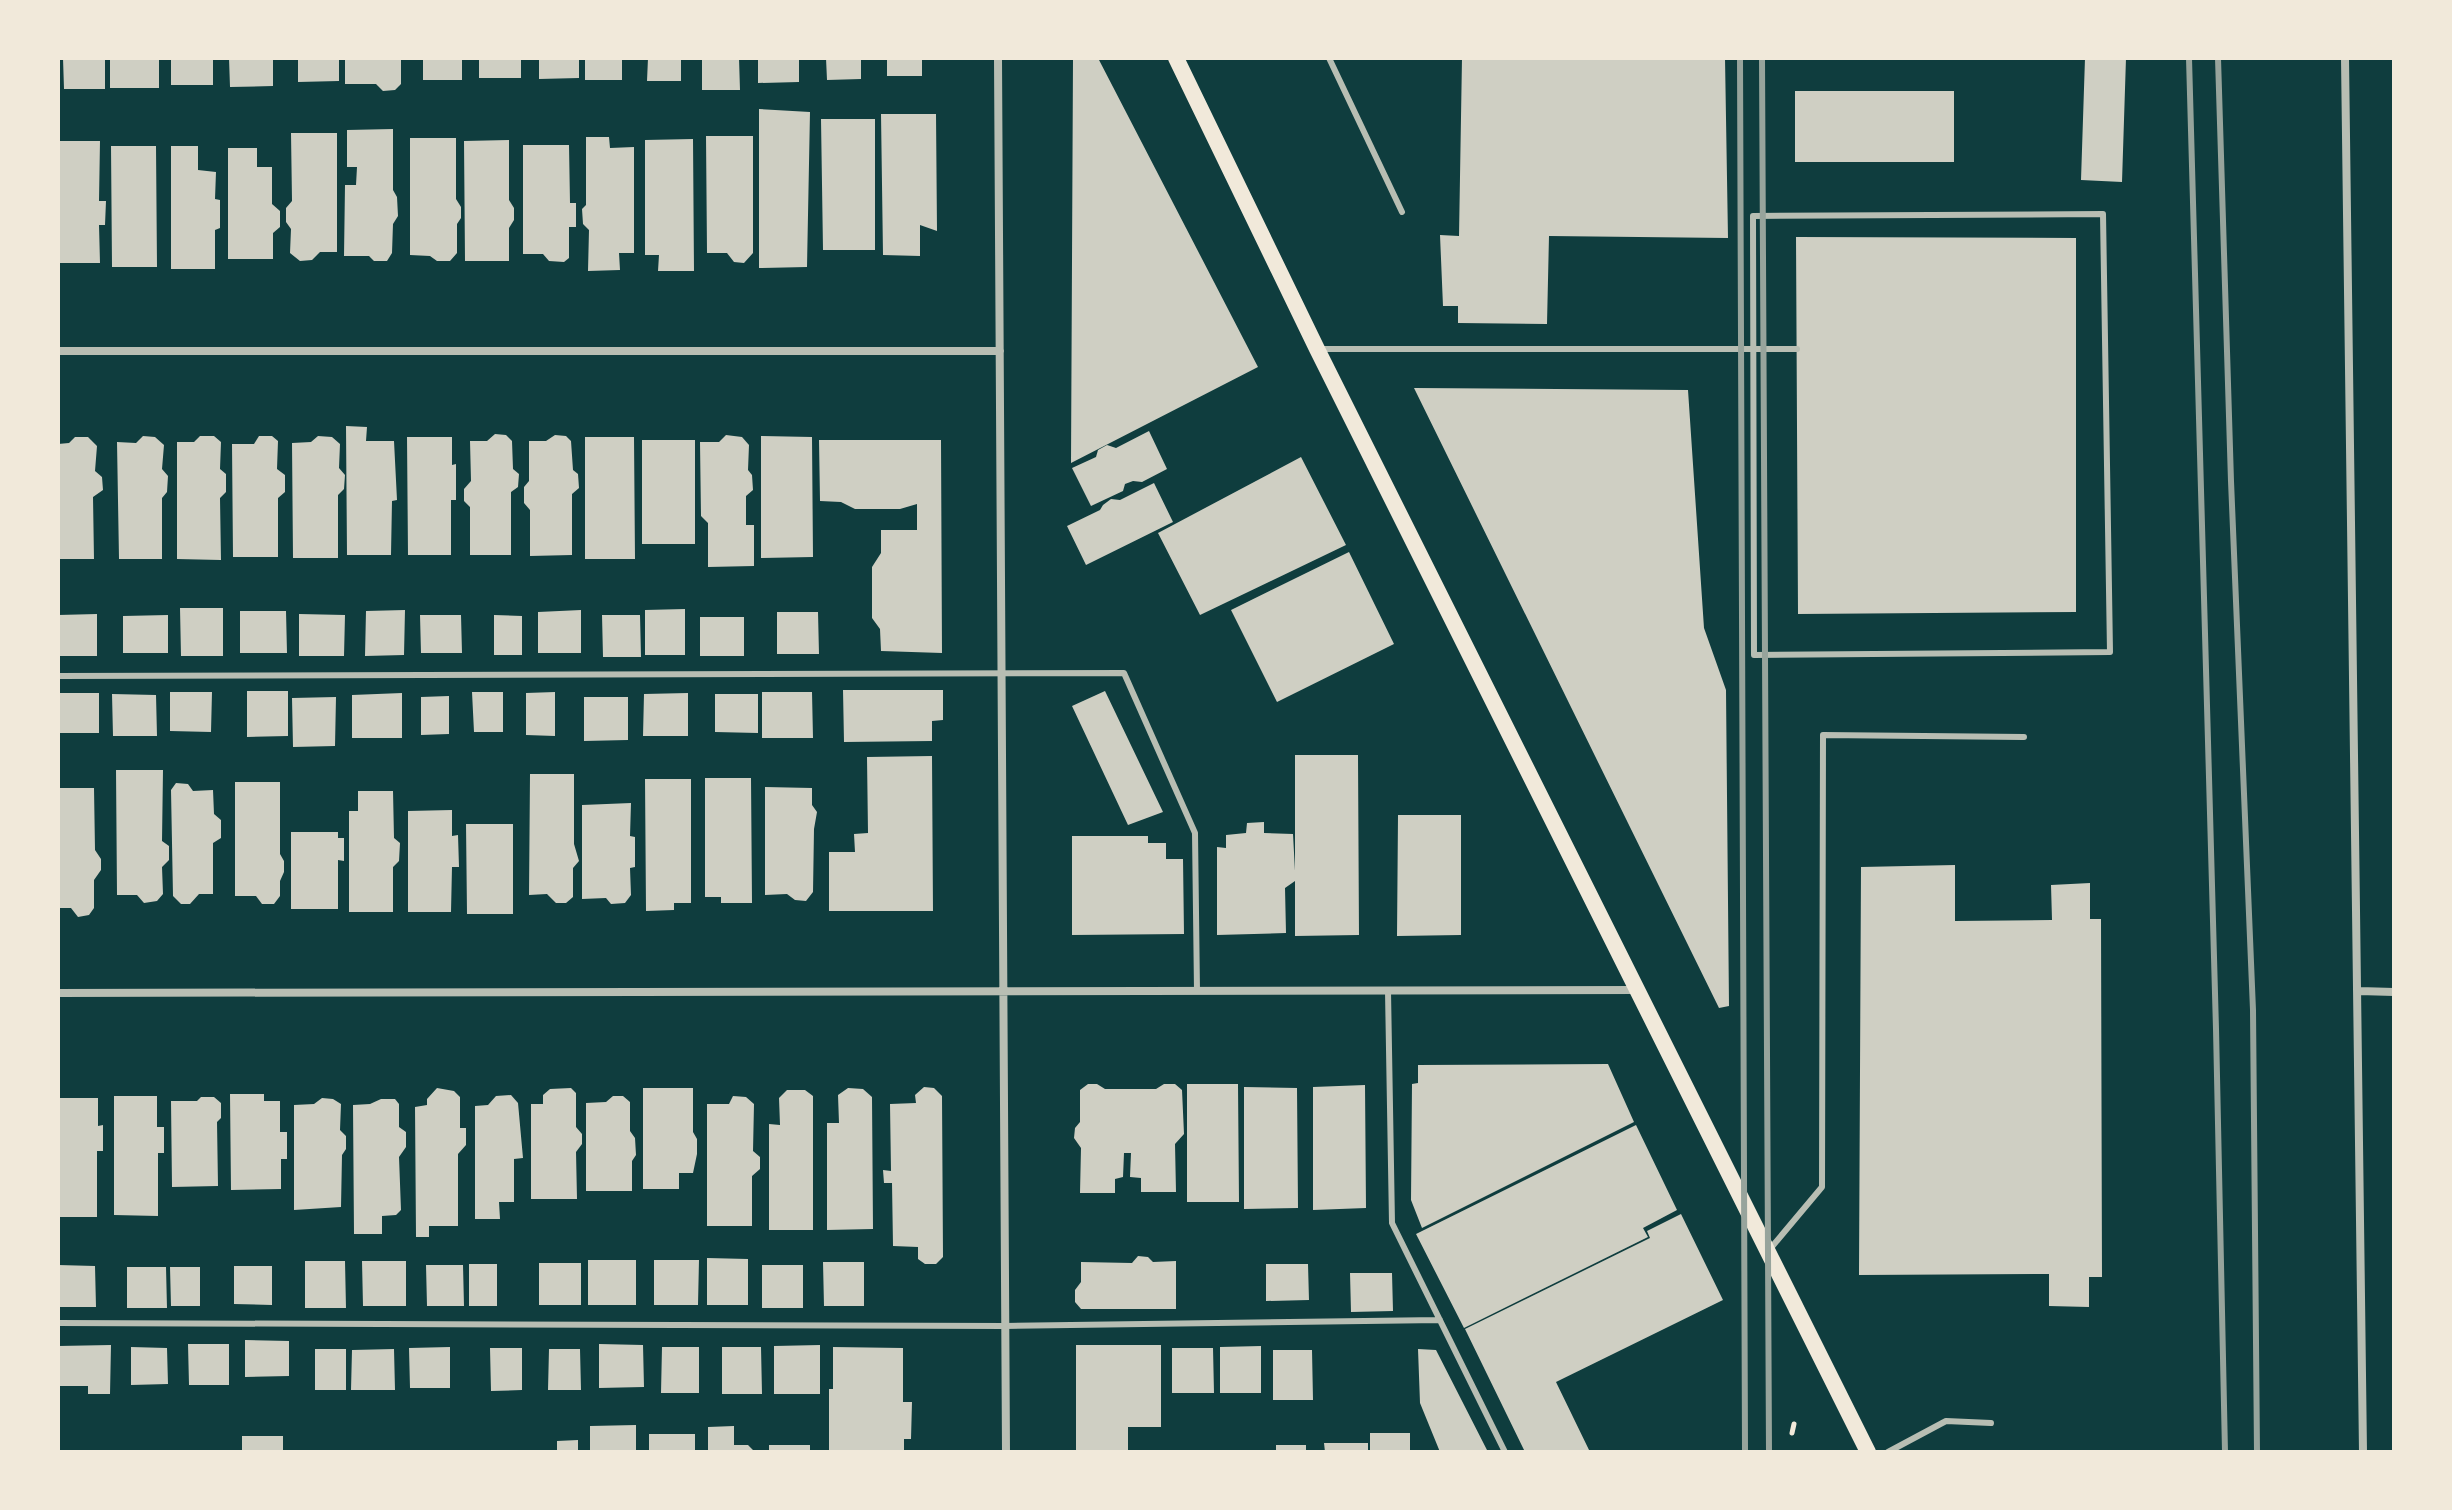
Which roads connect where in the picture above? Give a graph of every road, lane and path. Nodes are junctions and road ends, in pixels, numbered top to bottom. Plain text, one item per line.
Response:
1 (998, 58) edge
2 (1176, 58) edge
3 (1329, 58) edge
4 (2345, 58) edge
5 (1402, 212) dead end
6 (1317, 349) junction
7 (1753, 349) junction
8 (1797, 349) dead end
9 (58, 351) edge
10 (1000, 351) junction
11 (1001, 675) junction
12 (58, 676) edge
13 (2024, 737) dead end
14 (1637, 990) junction
15 (1003, 991) junction
16 (1197, 991) junction
17 (1388, 991) junction
18 (2359, 991) junction
19 (2394, 992) edge
20 (58, 993) edge
21 (1767, 1252) junction
22 (1440, 1320) junction
23 (58, 1323) edge
24 (1005, 1326) junction
25 (1991, 1423) dead end
26 (1794, 1424) dead end
27 (1792, 1433) dead end
28 (1006, 1452) edge
29 (1505, 1452) edge
30 (1868, 1452) edge
31 (1888, 1452) edge
32 (2363, 1452) edge

1 - 10 street
2 - 6 main road
3 - 5 lane
4 - 18 street
6 - 7 lane
6 - 14 main road
7 - 7 lane
7 - 8 lane
9 - 10 street
10 - 11 street
11 - 12 lane
11 - 15 street
11 - 16 lane
13 - 21 lane
14 - 17 street
14 - 21 main road
15 - 16 street
15 - 20 street
15 - 24 street
16 - 17 street
17 - 22 lane
18 - 19 street
18 - 32 street
21 - 30 main road
22 - 24 lane
22 - 29 lane
23 - 24 lane
24 - 28 street
25 - 31 lane
26 - 27 path

